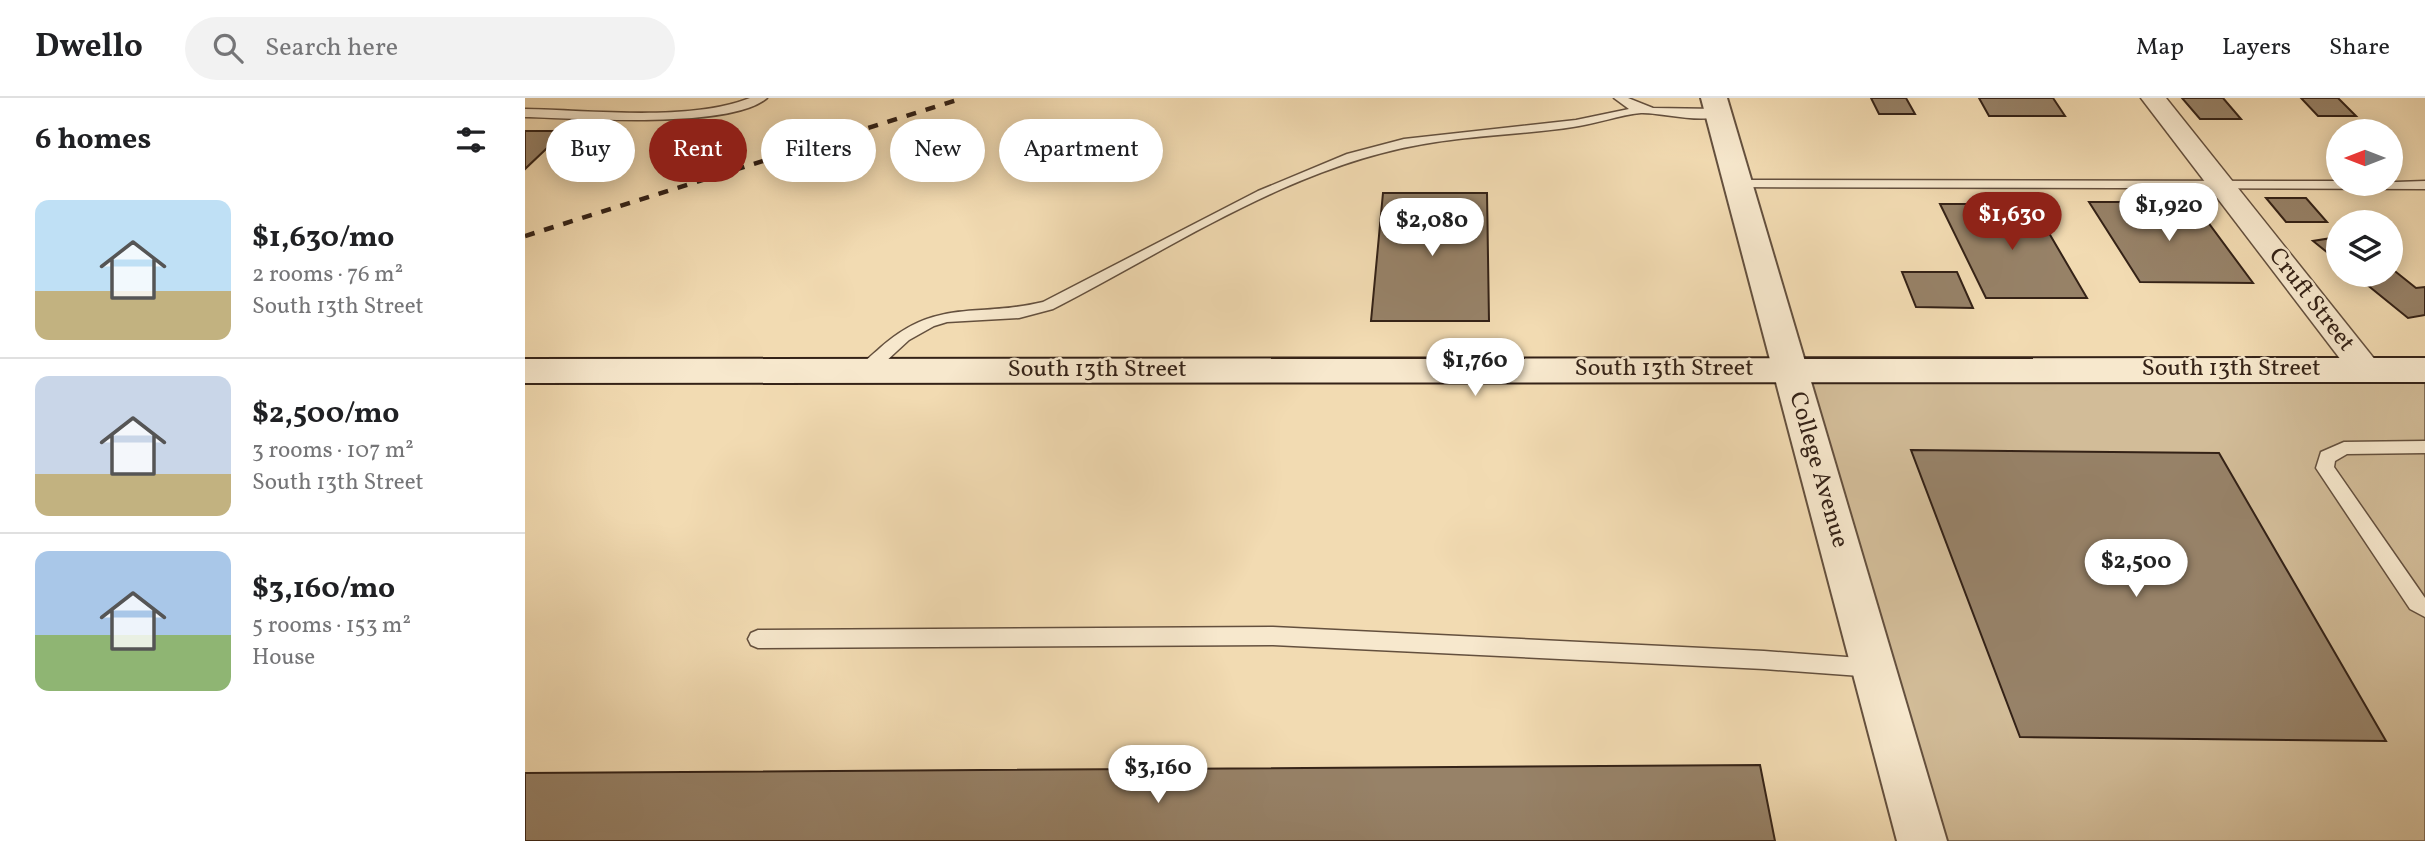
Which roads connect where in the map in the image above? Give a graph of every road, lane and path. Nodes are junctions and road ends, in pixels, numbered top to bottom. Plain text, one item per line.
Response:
1 (761, 98) edge
2 (1621, 98) edge
3 (2153, 98) edge
4 (1716, 105) edge
5 (1643, 109) junction
6 (525, 113) edge
7 (2220, 183) junction
8 (1738, 184) junction
9 (2425, 186) edge
10 (1790, 369) junction
11 (2365, 369) junction
12 (2425, 370) edge
13 (525, 371) edge
14 (865, 371) junction
15 (2425, 447) edge
16 (2425, 609) edge
17 (758, 639) dead end
18 (1874, 668) junction
19 (1922, 841) edge

1 - 6 lane
2 - 5 lane
3 - 7 street, Cruft Street
4 - 5 lane
4 - 8 main road, College Avenue
5 - 14 lane
7 - 8 lane
7 - 9 lane
7 - 11 street, Cruft Street
8 - 10 main road, College Avenue
10 - 11 main road, South 13th Street
10 - 14 main road, South 13th Street
10 - 18 main road, College Avenue
11 - 12 main road, South 13th Street
13 - 14 main road, South 13th Street
15 - 16 lane
17 - 18 lane
18 - 19 main road, College Avenue

